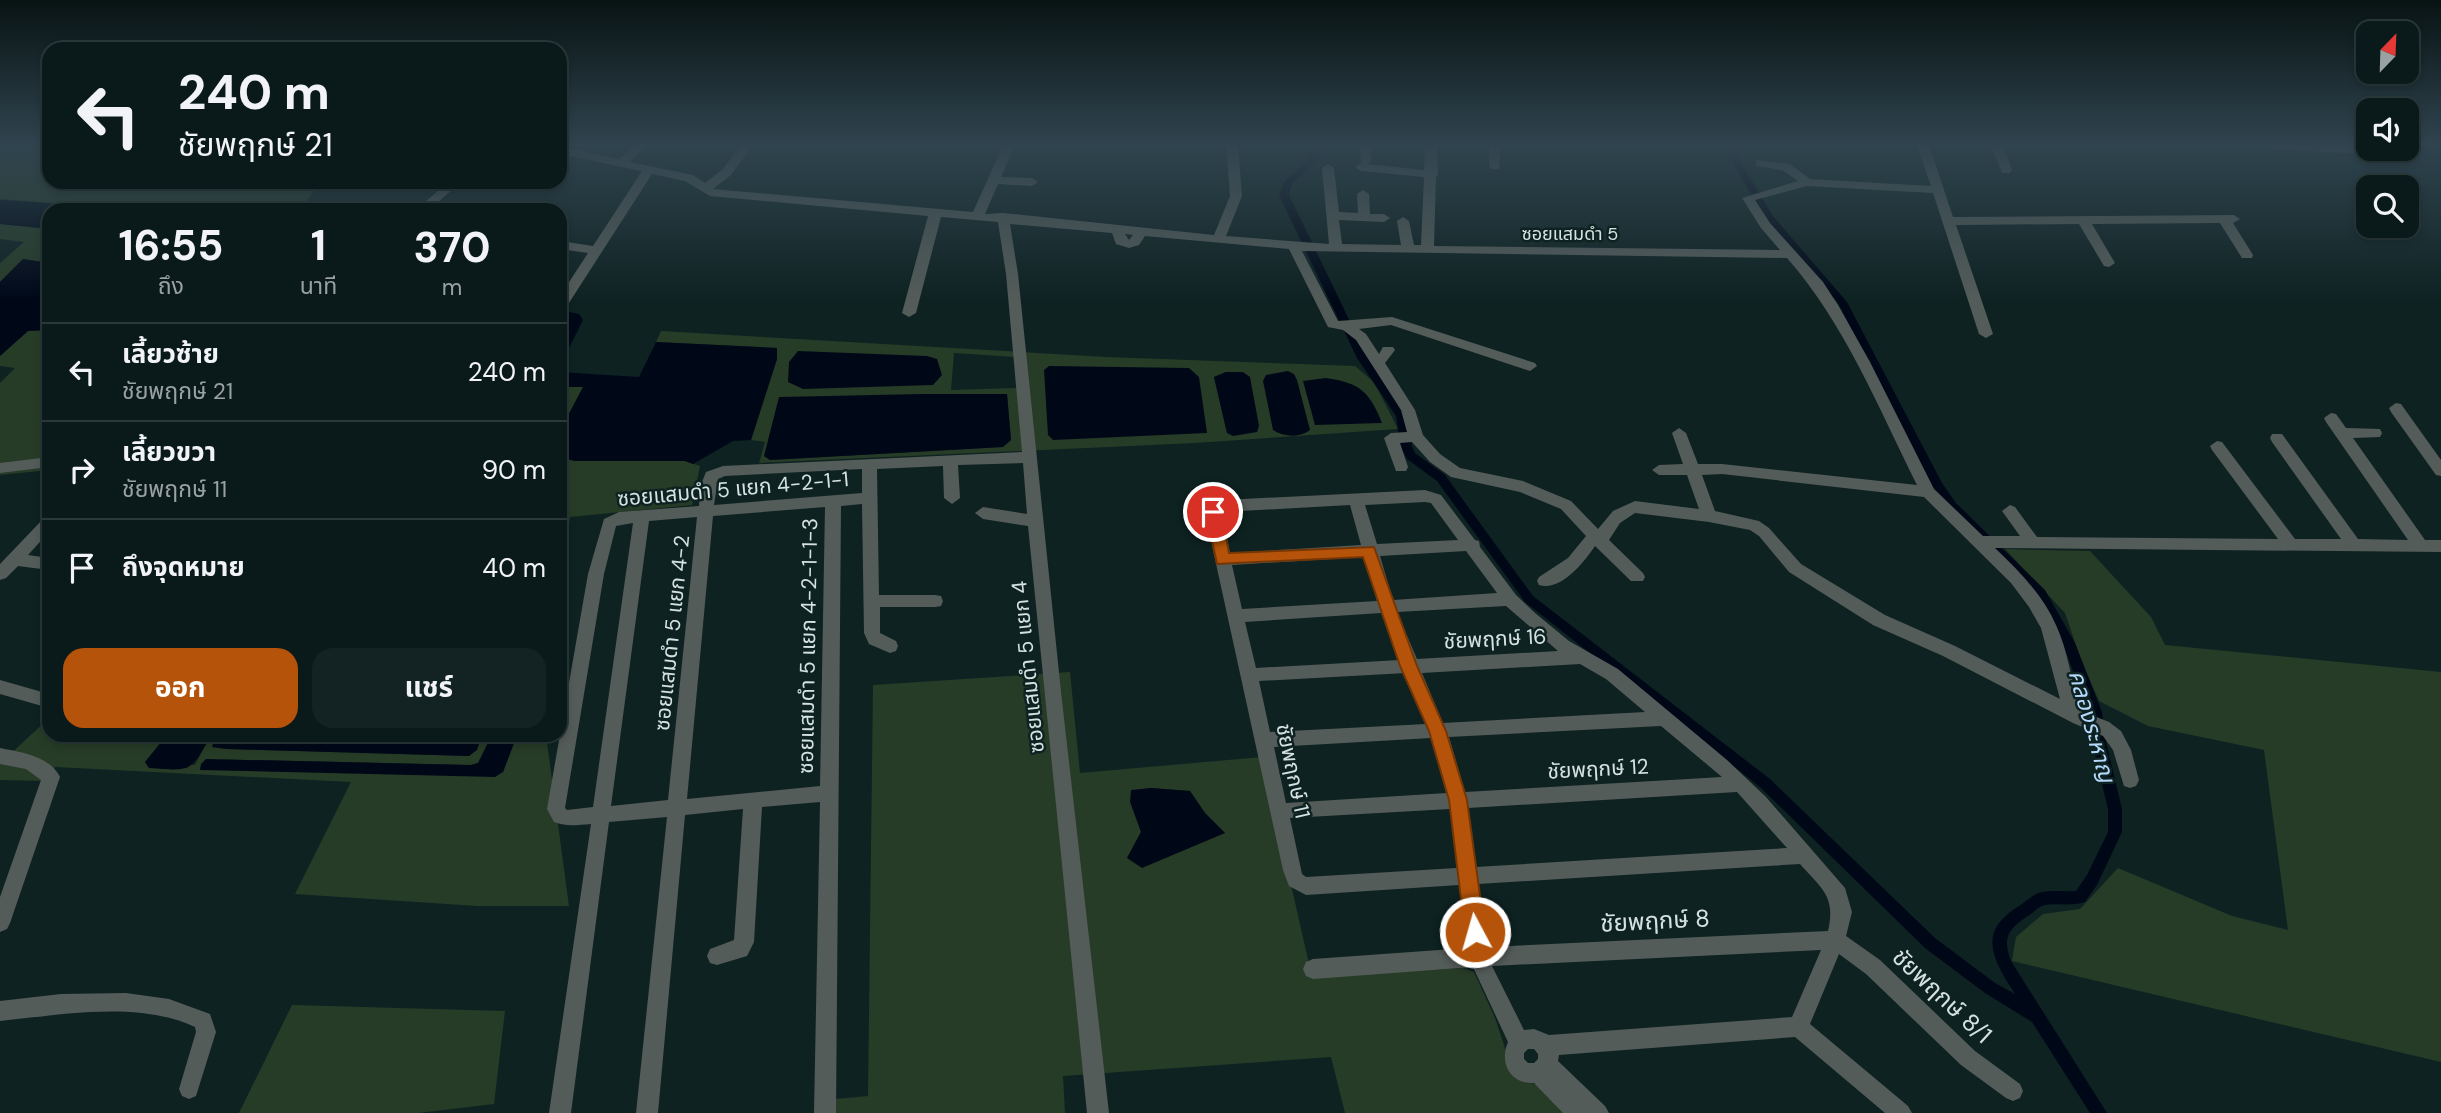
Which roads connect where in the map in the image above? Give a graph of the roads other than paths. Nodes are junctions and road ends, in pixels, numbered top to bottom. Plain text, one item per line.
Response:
1 (631, 197) edge
2 (788, 197) edge
3 (986, 197) edge
4 (1236, 197) edge
5 (1331, 197) edge
6 (1363, 197) edge
7 (1430, 197) edge
8 (1752, 197) edge
9 (1941, 197) edge
10 (936, 211) junction
11 (978, 215) junction
12 (1333, 216) junction
13 (1003, 217) junction
14 (1364, 217) junction
15 (1384, 218) dead end
16 (2083, 220) junction
17 (1403, 221) dead end
18 (1950, 221) junction
19 (1219, 238) junction
20 (1293, 245) junction
21 (567, 246) dead end
22 (1336, 248) junction
23 (596, 250) junction
24 (1408, 250) junction
25 (1427, 250) junction
26 (1791, 254) junction
27 (2247, 255) dead end
28 (2109, 263) dead end
29 (567, 295) edge
30 (909, 313) dead end
31 (1348, 327) junction
32 (1986, 334) dead end
33 (1388, 350) dead end
34 (1374, 360) junction
35 (1530, 366) dead end
36 (2396, 408) dead end
37 (2331, 418) dead end
38 (1679, 433) dead end
39 (2343, 433) junction
40 (2375, 433) dead end
41 (1416, 437) junction
42 (2277, 438) dead end
43 (2217, 446) dead end
44 (1030, 457) junction
45 (950, 460) junction
46 (42, 463) edge
47 (869, 463) junction
48 (0, 467) edge
49 (1401, 467) dead end
50 (1693, 468) junction
51 (1659, 470) dead end
52 (2441, 471) edge
53 (1928, 492) junction
54 (1424, 496) joint
55 (869, 498) junction
56 (952, 498) dead end
57 (1356, 499) junction
58 (832, 500) junction
59 (1223, 506) joint
60 (707, 511) junction
61 (2010, 511) dead end
62 (983, 513) dead end
63 (642, 516) junction
64 (1709, 516) junction
65 (1037, 521) junction
66 (42, 529) edge
67 (1598, 537) junction
68 (1987, 542) junction
69 (2035, 544) junction
70 (1473, 545) junction
71 (2292, 546) junction
72 (2354, 546) junction
73 (2421, 546) junction
74 (2441, 546) edge
75 (1369, 551) junction
76 (14, 559) junction
77 (1223, 559) junction
78 (42, 563) edge
79 (0, 574) edge
80 (1637, 577) dead end
81 (1545, 581) dead end
82 (1510, 599) junction
83 (872, 601) junction
84 (935, 601) dead end
85 (1387, 607) junction
86 (1235, 616) junction
87 (890, 646) dead end
88 (1584, 657) junction
89 (1409, 666) junction
90 (1249, 676) junction
91 (0, 687) edge
92 (42, 699) edge
93 (2078, 717) junction
94 (1666, 718) junction
95 (1437, 731) junction
96 (1264, 740) junction
97 (0, 756) edge
98 (2130, 780) dead end
99 (1741, 784) junction
100 (829, 793) junction
101 (753, 800) junction
102 (1458, 800) junction
103 (677, 808) junction
104 (1279, 811) junction
105 (601, 815) junction
106 (1806, 855) junction
107 (1468, 875) junction
108 (0, 923) edge
109 (1835, 940) junction
110 (717, 956) dead end
111 (1478, 957) junction
112 (1313, 969) dead end
113 (0, 1011) edge
114 (1798, 1027) junction
115 (1519, 1042) junction
116 (1543, 1061) junction
117 (189, 1090) dead end
118 (2013, 1091) dead end
119 (560, 1113) edge
120 (647, 1113) edge
121 (824, 1113) edge
122 (1098, 1113) edge
123 (1578, 1113) edge
124 (1598, 1113) edge
125 (1901, 1113) edge

1 - 23 street
2 - 10 street
3 - 11 street
4 - 19 street
5 - 12 street
6 - 14 street
7 - 25 street
8 - 26 street
9 - 18 street
10 - 11 street
10 - 30 street
11 - 13 street
12 - 14 street
12 - 22 street
13 - 19 street, ซอยแสมดำ 5
13 - 44 street, ซอยแสมดำ 5 แยก 4
14 - 15 street
16 - 18 street
16 - 27 street
16 - 28 street
17 - 24 street
18 - 32 street
19 - 20 street, ซอยแสมดำ 5
20 - 22 street, ซอยแสมดำ 5
20 - 31 street
21 - 23 street
22 - 24 street, ซอยแสมดำ 5
23 - 29 street
24 - 25 street, ซอยแสมดำ 5
25 - 26 street, ซอยแสมดำ 5
26 - 53 street
31 - 34 street
31 - 35 street
33 - 34 street
34 - 41 street
36 - 52 street
37 - 39 street
38 - 50 street
39 - 40 street
39 - 73 street
41 - 49 street
41 - 67 street
42 - 72 street
43 - 71 street
44 - 45 street, ซอยแสมดำ 5 แยก 4-2
44 - 65 street, ซอยแสมดำ 5 แยก 4
45 - 47 street, ซอยแสมดำ 5 แยก 4-2
45 - 56 street
46 - 48 street
47 - 55 street
47 - 60 street, ซอยแสมดำ 5 แยก 4-2
50 - 51 street
50 - 53 street
50 - 64 street
53 - 68 street
54 - 57 street
54 - 70 street
55 - 58 street, ซอยแสมดำ 5 แยก 4-2-1-1
55 - 83 street
57 - 59 street
57 - 75 street
58 - 60 street, ซอยแสมดำ 5 แยก 4-2-1-1
58 - 100 street, ซอยแสมดำ 5 แยก 4-2-1-1-3
59 - 77 street, ชัยพฤกษ์ 11
60 - 63 street, ซอยแสมดำ 5 แยก 4-2-1-1
60 - 103 street, ซอยแสมดำ 5 แยก 4-2
61 - 69 street
62 - 65 street
63 - 105 street
63 - 105 street, ซอยแสมดำ 5 แยก 4-2-1-1
64 - 67 street
64 - 93 street
65 - 122 street, ซอยแสมดำ 5 แยก 4
66 - 76 street
67 - 80 street
67 - 81 street
68 - 69 street
68 - 93 street
69 - 71 street
70 - 75 street
70 - 82 street
71 - 72 street
72 - 73 street
73 - 74 street
75 - 77 street
75 - 85 street
76 - 78 street
76 - 79 street
77 - 86 street, ชัยพฤกษ์ 11
82 - 85 street
82 - 88 street
83 - 84 street
83 - 87 street
85 - 86 street
85 - 89 street
86 - 90 street, ชัยพฤกษ์ 11
88 - 89 street, ชัยพฤกษ์ 16
88 - 94 street
89 - 90 street, ชัยพฤกษ์ 16
89 - 95 street
90 - 96 street, ชัยพฤกษ์ 11
91 - 92 street
93 - 98 street
94 - 95 street
94 - 99 street
95 - 96 street
95 - 102 street
96 - 104 street, ชัยพฤกษ์ 11
97 - 108 street
99 - 102 street, ชัยพฤกษ์ 12
99 - 106 street
100 - 101 street
100 - 121 street, ซอยแสมดำ 5 แยก 4-2-1-1-3
101 - 103 street
101 - 110 street
102 - 104 street, ชัยพฤกษ์ 12
102 - 107 street
103 - 105 street
103 - 120 street, ซอยแสมดำ 5 แยก 4-2
104 - 107 street, ชัยพฤกษ์ 11
105 - 119 street
106 - 107 street
106 - 109 street
107 - 111 street
109 - 111 street, ชัยพฤกษ์ 8
109 - 114 street
109 - 118 street, ชัยพฤกษ์ 8/1
111 - 112 street, ชัยพฤกษ์ 8
111 - 115 street
113 - 117 street
114 - 116 street
114 - 125 street
115 - 116 street
115 - 116 street
116 - 123 street
116 - 124 street

